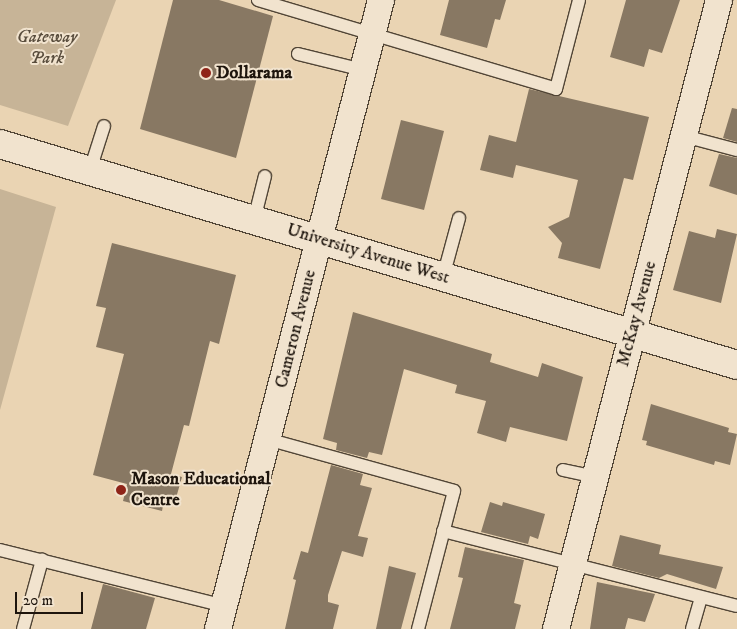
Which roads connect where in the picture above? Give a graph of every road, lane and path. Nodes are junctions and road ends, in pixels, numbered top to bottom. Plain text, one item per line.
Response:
1 (258, 0) edge
2 (381, 0) edge
3 (579, 0) edge
4 (719, 0) edge
5 (372, 34) junction
6 (298, 54) dead end
7 (363, 70) junction
8 (104, 126) dead end
9 (684, 136) junction
10 (0, 144) edge
11 (737, 150) edge
12 (90, 170) junction
13 (265, 176) dead end
14 (459, 218) dead end
15 (254, 220) junction
16 (319, 240) junction
17 (443, 277) junction
18 (632, 334) junction
19 (737, 365) edge
20 (267, 438) junction
21 (564, 470) dead end
22 (595, 477) junction
23 (443, 531) junction
24 (0, 550) edge
25 (42, 560) junction
26 (572, 564) junction
27 (700, 597) junction
28 (737, 606) edge
29 (221, 617) edge
30 (23, 629) edge
31 (418, 629) edge
32 (556, 629) edge
33 (692, 629) edge

1 - 5 lane
2 - 5 street, Cameron Avenue
3 - 5 lane
4 - 9 street, McKay Avenue
5 - 7 street, Cameron Avenue
6 - 7 lane
7 - 16 street, Cameron Avenue
8 - 12 lane
9 - 11 lane
9 - 18 street, McKay Avenue
10 - 12 main road, University Avenue West
12 - 15 main road, University Avenue West
13 - 15 lane
14 - 17 lane
15 - 16 main road, University Avenue West
16 - 17 main road, University Avenue West
16 - 20 street, Cameron Avenue
17 - 18 main road, University Avenue West
18 - 19 main road, University Avenue West
18 - 22 street, McKay Avenue
20 - 23 lane
20 - 29 street, Cameron Avenue
21 - 22 lane
22 - 26 street, McKay Avenue
23 - 26 lane
23 - 31 lane
24 - 25 lane
25 - 29 lane
25 - 30 lane
26 - 27 lane
26 - 32 street, McKay Avenue
27 - 28 lane
27 - 33 lane

